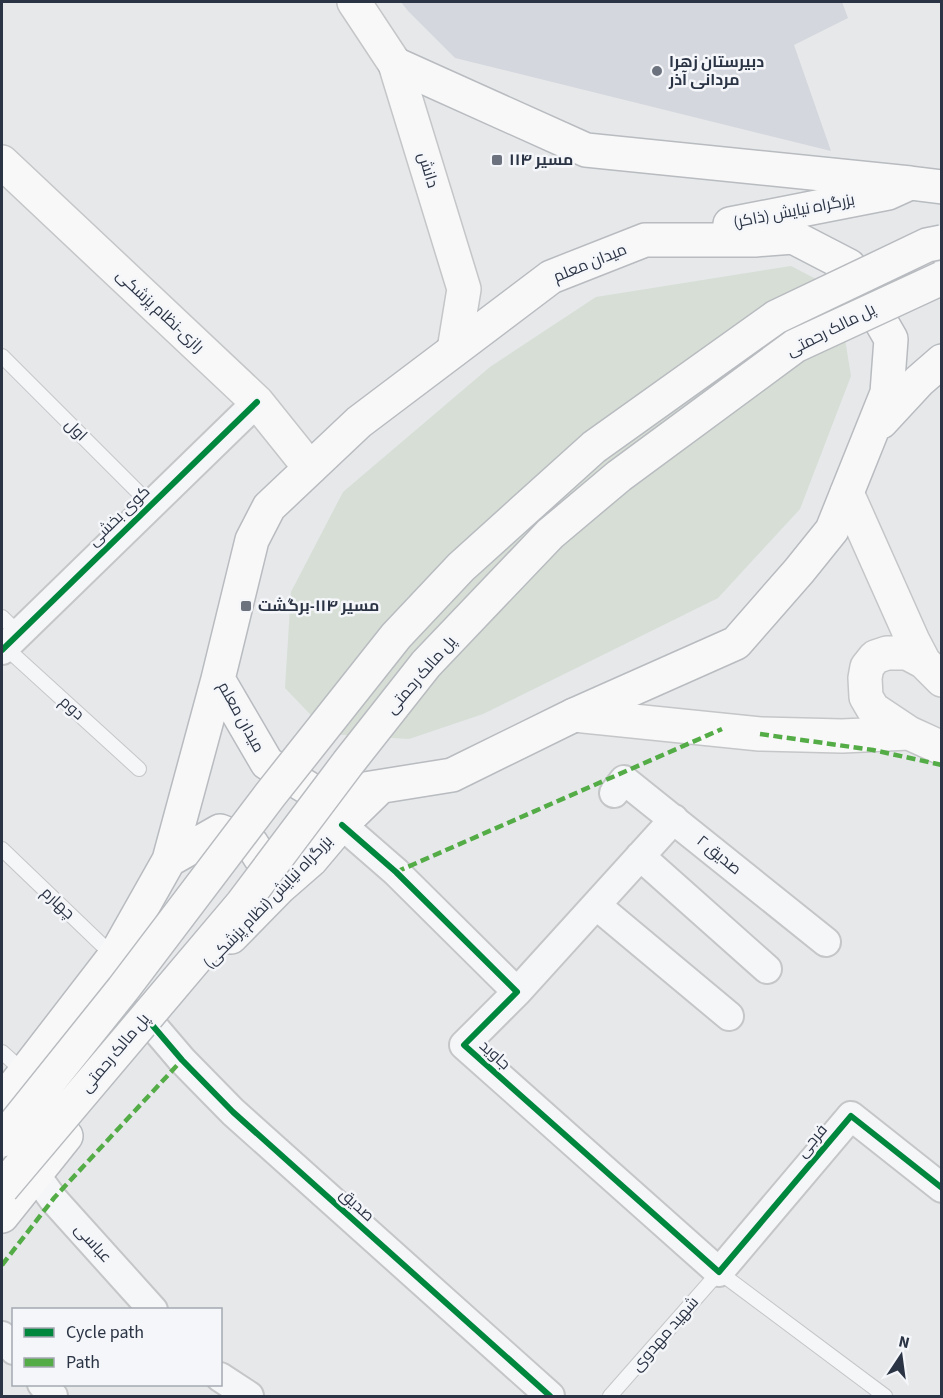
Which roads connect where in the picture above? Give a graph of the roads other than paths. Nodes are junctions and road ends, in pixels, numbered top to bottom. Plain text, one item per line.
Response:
1 (354, 2) edge
2 (395, 64) junction
3 (2, 162) edge
4 (926, 185) edge
5 (645, 240) junction
6 (942, 242) edge
7 (942, 278) edge
8 (454, 350) junction
9 (2, 356) edge
10 (942, 361) edge
11 (257, 402) junction
12 (872, 432) junction
13 (310, 468) junction
14 (847, 493) junction
15 (151, 505) junction
16 (6, 637) edge
17 (933, 671) edge
18 (218, 679) junction
19 (574, 715) junction
20 (909, 733) junction
21 (942, 748) edge
22 (139, 769) dead end
23 (380, 787) junction
24 (614, 793) dead end
25 (674, 819) junction
26 (342, 825) junction
27 (2, 849) edge
28 (640, 856) junction
29 (169, 860) junction
30 (596, 905) junction
31 (246, 921) junction
32 (826, 942) dead end
33 (116, 954) junction
34 (767, 969) dead end
35 (517, 992) junction
36 (729, 1016) dead end
37 (153, 1026) junction
38 (13, 1062) edge
39 (2, 1102) edge
40 (2, 1140) edge
41 (35, 1174) junction
42 (2, 1188) edge
43 (942, 1188) edge
44 (2, 1216) edge
45 (719, 1272) junction
46 (151, 1308) edge
47 (2, 1336) edge
48 (12, 1348) edge
49 (222, 1378) edge
50 (249, 1396) edge
51 (550, 1396) edge
52 (610, 1396) edge
53 (885, 1396) edge

1 - 2 main road, دانش
2 - 4 main road
2 - 8 main road, دانش
3 - 11 main road, رازی-نظام پزشکی
4 - 5 main road, بزرگراه نیایش (ذاکر)
5 - 8 main road, میدان معلم
5 - 12 main road, میدان معلم
6 - 40 main road, پل مالک رحمتی, bridge
7 - 42 main road, پل مالک رحمتی, bridge
8 - 13 main road, میدان معلم
9 - 15 lane, اول
10 - 12 main road
11 - 13 main road, رازی-نظام پزشکی
11 - 15 street, کوی بخشی
12 - 14 main road, میدان معلم
13 - 18 main road, میدان معلم
14 - 17 main road
14 - 19 main road, میدان معلم
15 - 16 street, کوی بخشی
16 - 22 lane, دوم
17 - 20 main road
18 - 23 main road, میدان معلم
18 - 29 main road
19 - 20 main road
19 - 23 main road, میدان معلم
20 - 21 main road
23 - 26 main road, بزرگراه نیایش (نظام پزشکی)
24 - 25 street, صدیق ۲
25 - 28 street
25 - 32 street, صدیق ۲
26 - 31 main road, بزرگراه نیایش (نظام پزشکی)
26 - 35 street
27 - 33 lane, چهارم
28 - 30 street
28 - 34 street
29 - 31 main road
29 - 33 main road
30 - 35 street
30 - 36 street
31 - 37 main road, بزرگراه نیایش (نظام پزشکی)
33 - 38 main road
35 - 45 street, جاوید
37 - 41 main road, بزرگراه نیایش (نظام پزشکی)
37 - 51 street, صدیق
38 - 39 main road
41 - 44 main road, بزرگراه نیایش (نظام پزشکی)
41 - 46 street, عباسی
43 - 45 street, فرجی
45 - 52 lane, شهید مهدوی
45 - 53 lane, جاوید
47 - 48 street
49 - 50 street

